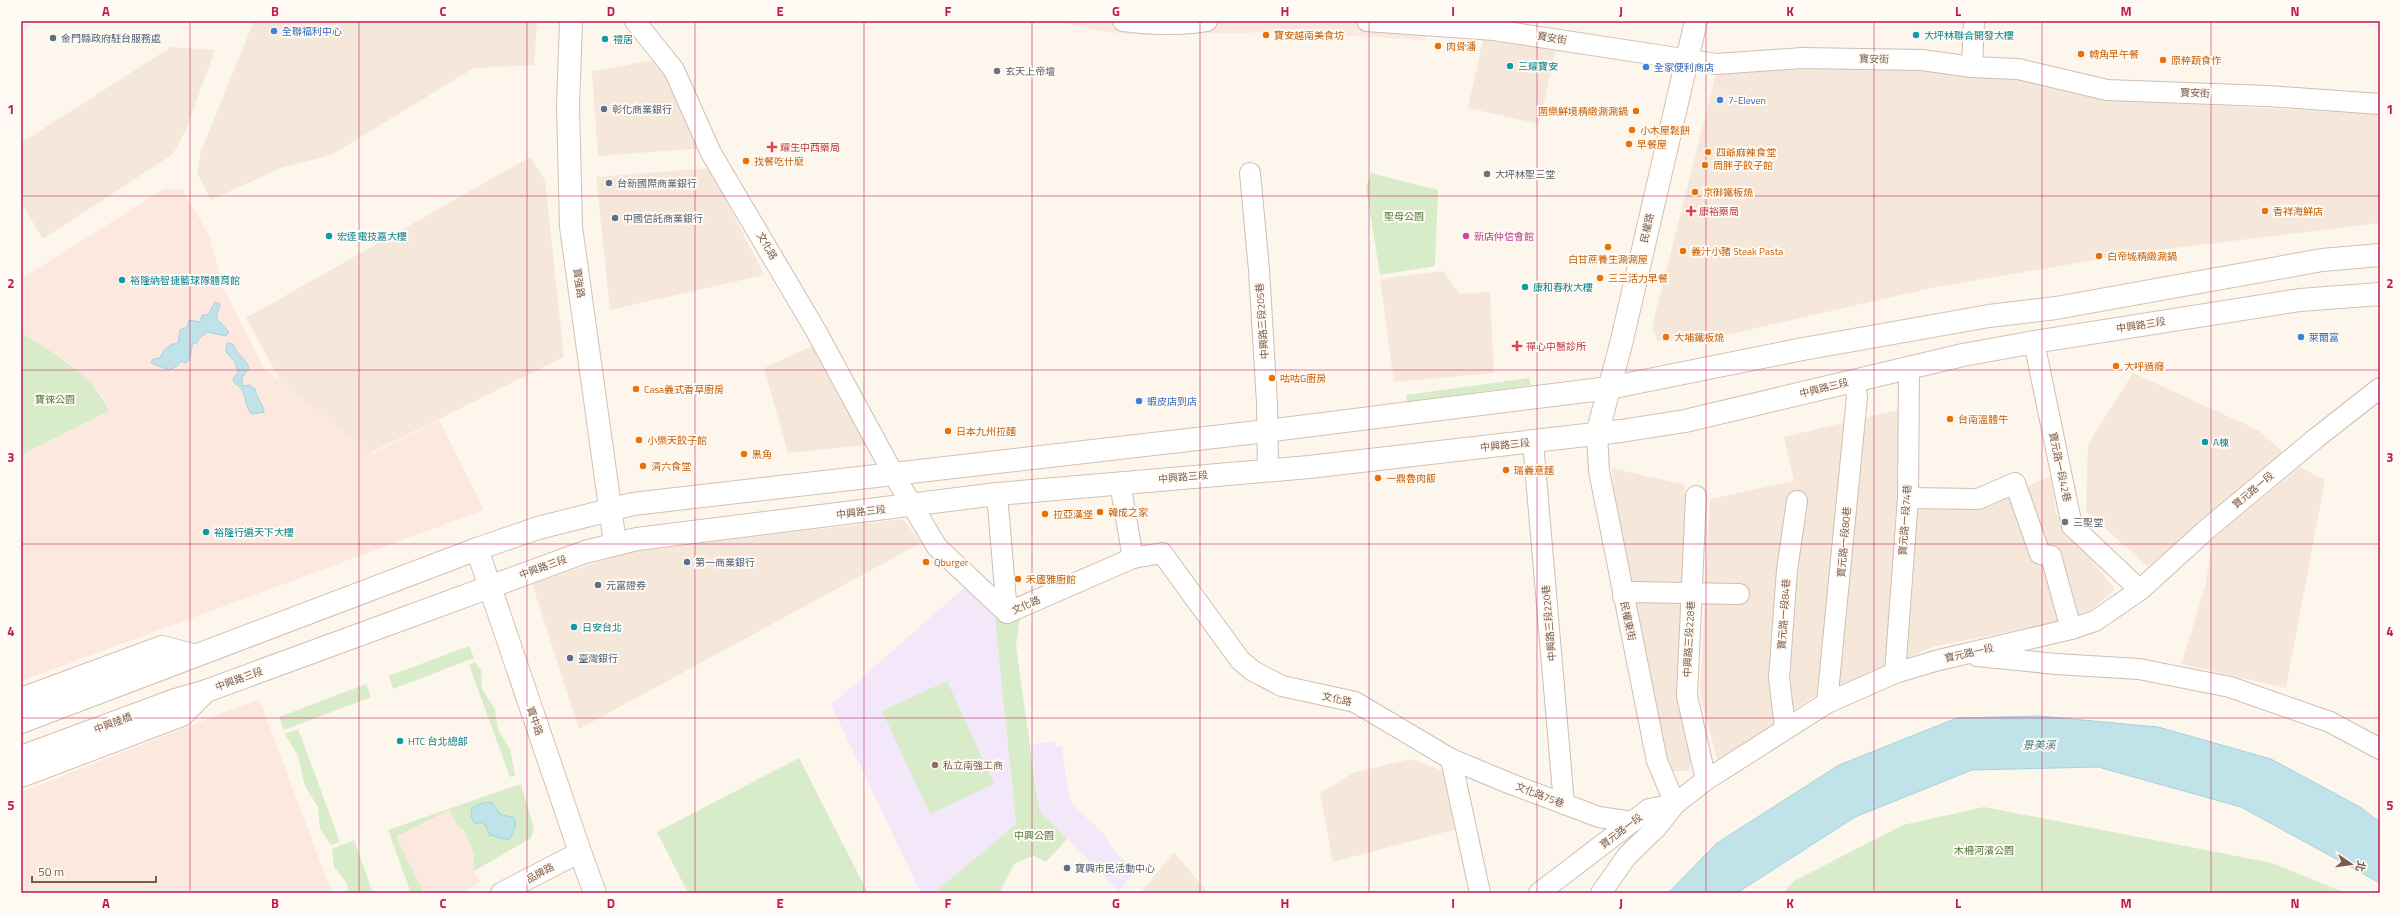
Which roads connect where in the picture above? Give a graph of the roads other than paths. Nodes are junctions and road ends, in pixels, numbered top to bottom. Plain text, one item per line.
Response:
1 (572, 21) edge
2 (635, 21) edge
3 (1124, 21) edge
4 (1206, 21) edge
5 (1367, 21) edge
6 (1696, 21) edge
7 (1974, 21) edge
8 (1687, 59) junction
9 (1972, 67) junction
10 (2380, 104) edge
11 (1250, 173) dead end
12 (2380, 255) edge
13 (2380, 284) edge
14 (2380, 294) edge
15 (2331, 298) junction
16 (2034, 342) junction
17 (1909, 368) junction
18 (1854, 381) junction
19 (1609, 388) junction
20 (2380, 388) edge
21 (1266, 431) junction
22 (1597, 434) junction
23 (1533, 442) junction
24 (1268, 469) junction
25 (894, 475) junction
26 (1120, 483) junction
27 (997, 494) junction
28 (1696, 496) dead end
29 (1908, 498) junction
30 (1797, 501) dead end
31 (912, 506) junction
32 (610, 508) junction
33 (615, 543) junction
34 (477, 549) junction
35 (1133, 558) junction
36 (489, 586) junction
37 (2140, 590) junction
38 (1692, 594) junction
39 (1739, 594) dead end
40 (1623, 596) junction
41 (1007, 613) junction
42 (2071, 629) junction
43 (1961, 655) junction
44 (193, 656) junction
45 (1895, 673) junction
46 (206, 692) junction
47 (21, 699) edge
48 (1827, 703) junction
49 (21, 722) edge
50 (1786, 728) junction
51 (2380, 749) edge
52 (21, 757) edge
53 (1451, 759) junction
54 (21, 776) edge
55 (1706, 780) junction
56 (1564, 804) junction
57 (1675, 804) junction
58 (1632, 822) junction
59 (580, 852) junction
60 (501, 893) edge
61 (595, 893) edge
62 (1480, 893) edge
63 (1539, 893) edge
64 (1601, 893) edge

1 - 32 street, 寶強路
2 - 25 street, 文化路
3 - 4 street
5 - 8 street, 寶安街
6 - 8 street, 民權路
7 - 9 street
8 - 9 street, 寶安街
8 - 19 street, 民權路
9 - 10 street, 寶安街
11 - 21 street, 中興路三段205巷
12 - 19 street
13 - 15 street
14 - 15 street, 中興路三段
15 - 16 street, 中興路三段
16 - 17 street, 中興路三段
16 - 37 street, 寶元路一段42巷
17 - 18 street, 中興路三段
17 - 29 street, 寶元路一段74巷
18 - 22 street, 中興路三段
18 - 48 street, 寶元路一段80巷
19 - 21 street
19 - 22 street, 民權路
20 - 37 street, 寶元路一段
21 - 24 street, 中興路三段205巷
21 - 25 street
22 - 23 street, 中興路三段
22 - 40 street, 民權東街
23 - 24 street, 中興路三段
23 - 56 street, 中興路三段220巷
24 - 26 street, 中興路三段
25 - 31 street, 文化路
25 - 32 street
26 - 27 street, 中興路三段
26 - 35 street
27 - 31 street, 中興路三段
27 - 41 street
28 - 38 street, 中興路三段228巷
29 - 42 street
29 - 45 street, 寶元路一段74巷
30 - 50 street, 寶元路一段84巷
31 - 33 street, 中興路三段
31 - 41 street, 文化路
32 - 33 street, 寶強路
32 - 34 street
33 - 36 street, 中興路三段
34 - 36 street, 寶中路
34 - 44 street
35 - 41 street, 文化路
35 - 53 street, 文化路
36 - 46 street, 中興路三段
36 - 59 street, 寶中路
37 - 42 street, 寶元路一段
38 - 39 street
38 - 40 street
38 - 55 street, 中興路三段228巷
40 - 57 street, 民權東街
42 - 43 street, 寶元路一段
43 - 45 street, 寶元路一段
43 - 51 street
44 - 47 street
44 - 49 street
45 - 48 street, 寶元路一段
46 - 52 street, 中興陸橋
46 - 54 street, 中興路三段
48 - 50 street, 寶元路一段
50 - 55 street, 寶元路一段
53 - 56 street, 文化路75巷
53 - 62 street
55 - 57 street, 寶元路一段
56 - 58 street, 文化路75巷
57 - 58 street, 寶元路一段
57 - 64 street
58 - 63 street, 寶元路一段
59 - 60 street, 品牌路
59 - 61 street, 寶中路

